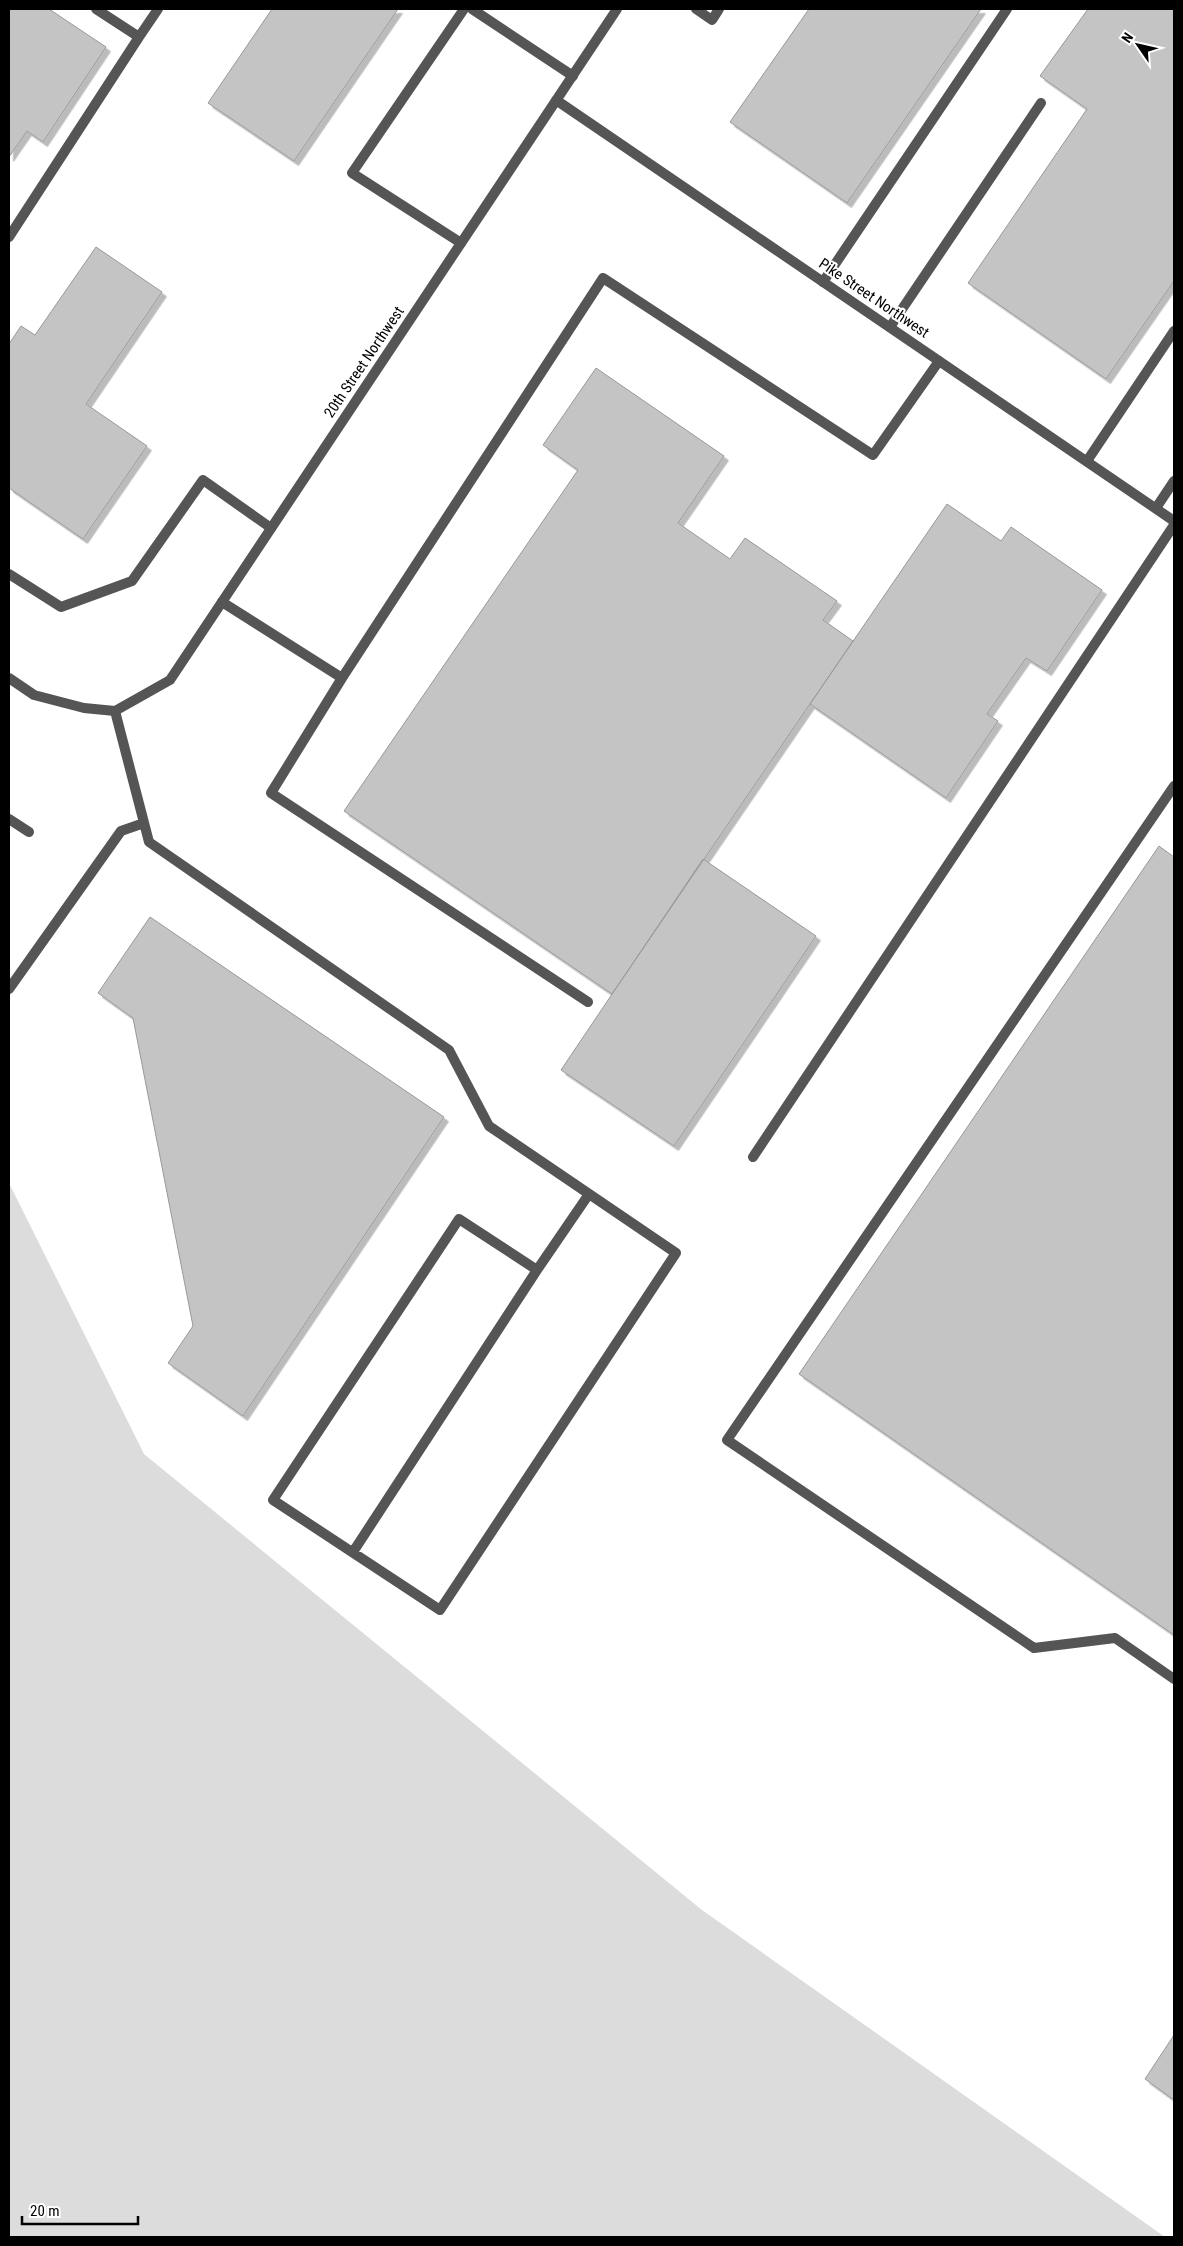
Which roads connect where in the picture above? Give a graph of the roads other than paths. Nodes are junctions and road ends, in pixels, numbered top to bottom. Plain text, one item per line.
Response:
1 (96, 9) edge
2 (158, 9) edge
3 (464, 9) edge
4 (472, 9) edge
5 (617, 9) edge
6 (696, 9) edge
7 (719, 9) edge
8 (1007, 9) edge
9 (139, 37) junction
10 (573, 76) junction
11 (556, 100) junction
12 (1041, 103) dead end
13 (9, 237) edge
14 (461, 243) junction
15 (823, 282) junction
16 (890, 327) junction
17 (1174, 331) edge
18 (939, 360) junction
19 (1087, 461) junction
20 (1174, 481) edge
21 (1156, 508) junction
22 (1174, 521) edge
23 (1174, 525) edge
24 (271, 528) junction
25 (9, 574) edge
26 (222, 602) junction
27 (9, 678) edge
28 (342, 678) junction
29 (115, 710) junction
30 (1174, 786) edge
31 (9, 819) edge
32 (144, 823) junction
33 (29, 832) dead end
34 (9, 989) edge
35 (588, 1002) dead end
36 (753, 1156) dead end
37 (589, 1194) junction
38 (537, 1270) junction
39 (352, 1552) junction
40 (1174, 1679) edge

1 - 9 street
2 - 9 street
3 - 14 street
4 - 10 street
5 - 10 street, 20th Street Northwest
6 - 7 street
8 - 15 street
9 - 13 street
10 - 11 street, 20th Street Northwest
11 - 14 street, 20th Street Northwest
11 - 15 street, Pike Street Northwest
12 - 16 street
14 - 24 street, 20th Street Northwest
15 - 16 street, Pike Street Northwest
16 - 18 street, Pike Street Northwest
17 - 19 street
18 - 19 street, Pike Street Northwest
18 - 28 street
19 - 21 street, Pike Street Northwest
20 - 21 street
21 - 22 street, Pike Street Northwest
23 - 36 street
24 - 25 street
24 - 26 street, 20th Street Northwest
26 - 28 street
26 - 29 street, 20th Street Northwest
27 - 29 street
28 - 35 street
29 - 32 street
30 - 40 street
31 - 33 street
32 - 34 street
32 - 37 street
37 - 38 street
37 - 39 street
38 - 39 street
38 - 39 street

